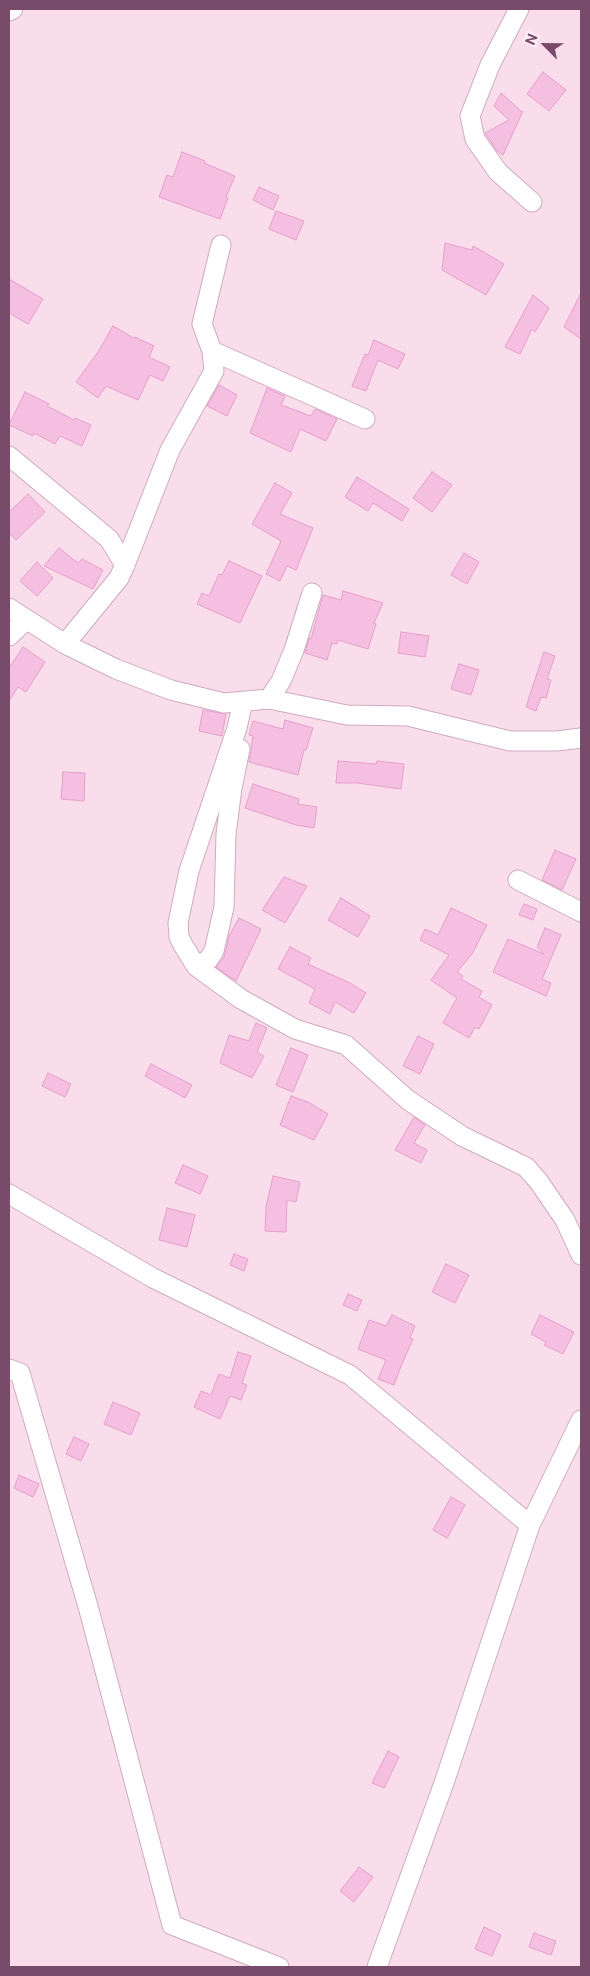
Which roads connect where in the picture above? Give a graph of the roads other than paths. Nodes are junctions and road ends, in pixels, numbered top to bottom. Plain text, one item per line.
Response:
1 (13, 9) edge
2 (519, 9) edge
3 (9, 10) edge
4 (532, 202) dead end
5 (221, 245) dead end
6 (212, 351) junction
7 (365, 419) dead end
8 (9, 456) edge
9 (125, 564) junction
10 (312, 593) dead end
11 (9, 608) edge
12 (26, 620) junction
13 (9, 636) edge
14 (65, 644) junction
15 (269, 699) junction
16 (244, 701) junction
17 (237, 728) junction
18 (581, 738) edge
19 (518, 880) dead end
20 (581, 912) edge
21 (196, 966) junction
22 (9, 1194) edge
23 (581, 1255) edge
24 (9, 1369) edge
25 (581, 1420) edge
26 (530, 1525) junction
27 (278, 1967) edge
28 (377, 1967) edge

1 - 3 street
2 - 4 street
5 - 6 street
6 - 7 street
6 - 9 street
8 - 9 street
9 - 14 street
10 - 15 street
11 - 12 street
12 - 13 street
12 - 14 street
14 - 16 street
15 - 16 street
15 - 18 street
16 - 17 street
17 - 21 street
17 - 21 street
19 - 20 street
21 - 23 street
22 - 26 street
24 - 27 street
25 - 26 street
26 - 28 street

